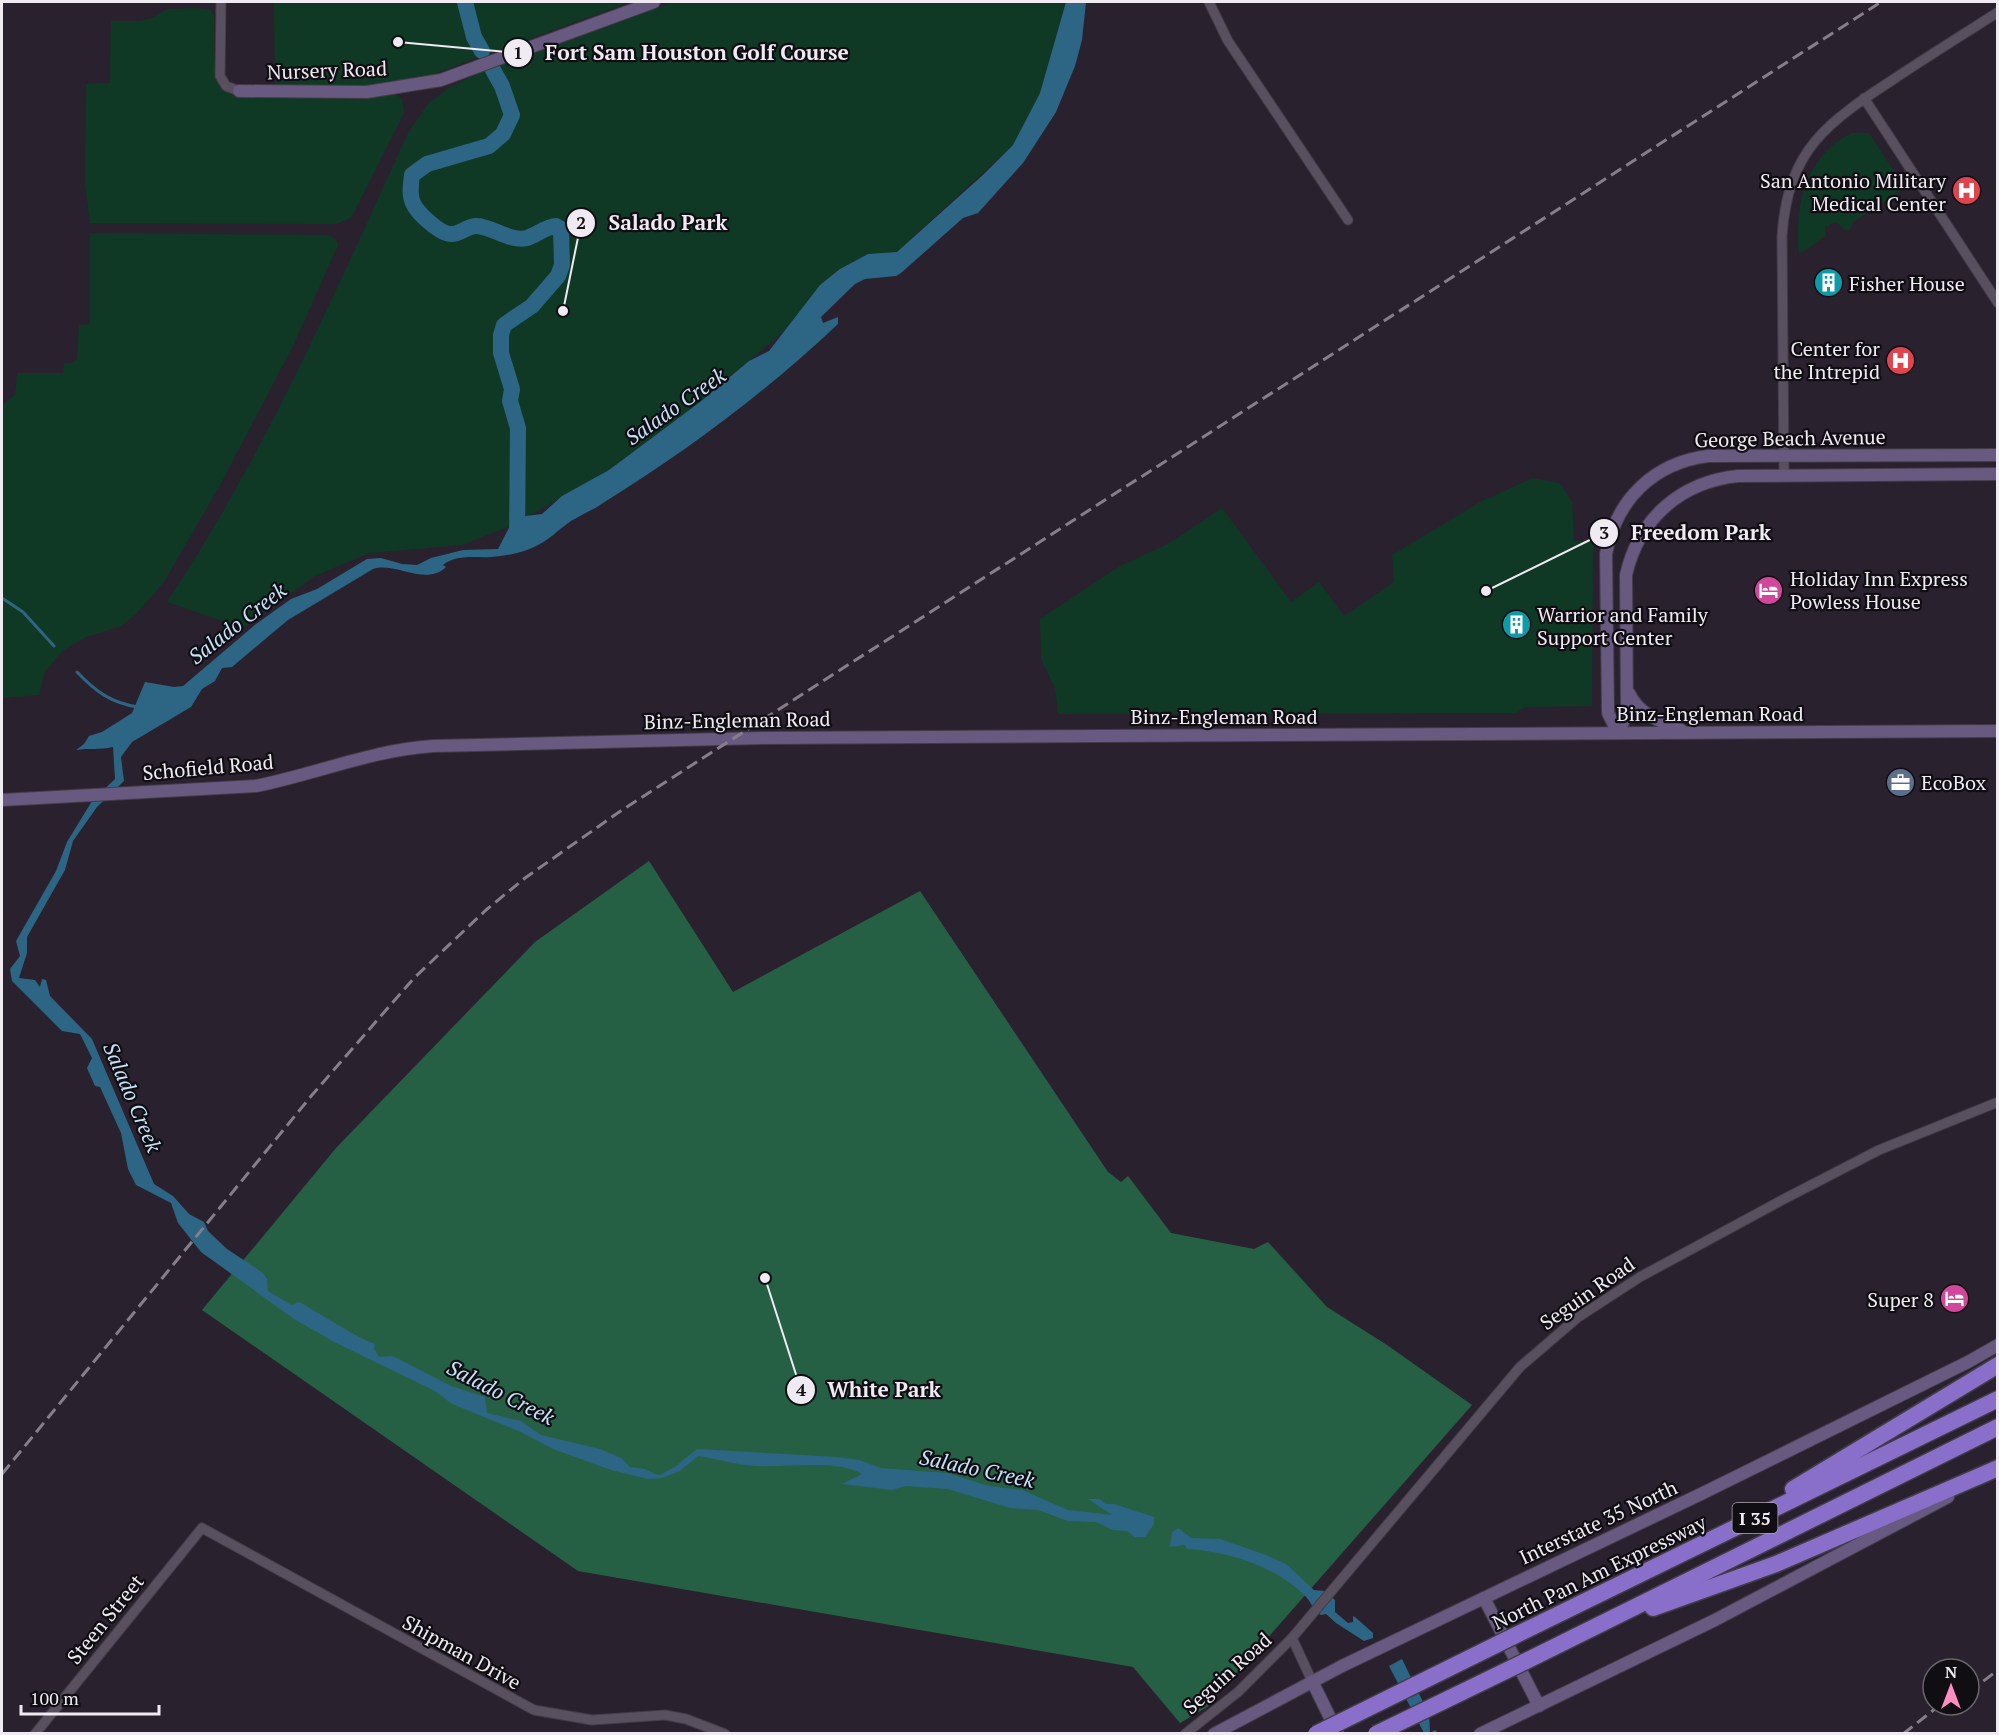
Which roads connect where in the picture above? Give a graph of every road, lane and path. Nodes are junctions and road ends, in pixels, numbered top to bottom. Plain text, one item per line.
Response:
1 (221, 2) edge
2 (654, 2) edge
3 (1209, 2) edge
4 (1998, 12) edge
5 (239, 91) joint
6 (1864, 98) junction
7 (1348, 220) dead end
8 (1998, 303) edge
9 (1784, 455) junction
10 (1998, 455) edge
11 (1998, 474) edge
12 (1784, 476) junction
13 (1627, 689) junction
14 (1998, 730) edge
15 (1618, 733) junction
16 (1688, 733) junction
17 (450, 746) joint
18 (2, 800) edge
19 (1998, 1102) edge
20 (1998, 1344) edge
21 (1998, 1365) edge
22 (1998, 1399) edge
23 (1998, 1427) edge
24 (1998, 1470) edge
25 (1751, 1521) junction
26 (202, 1528) joint
27 (1484, 1598) junction
28 (1292, 1638) junction
29 (1570, 1639) junction
30 (1312, 1681) junction
31 (1539, 1706) junction
32 (35, 1734) edge
33 (724, 1734) edge
34 (1185, 1734) edge
35 (1215, 1734) edge
36 (1316, 1734) edge
37 (1338, 1734) edge
38 (1376, 1734) edge
39 (1480, 1734) edge

1 - 5 street
2 - 5 street, Nursery Road
3 - 7 street
4 - 6 street
6 - 8 street
6 - 9 street
9 - 10 street, George Beach Avenue
9 - 12 street
9 - 15 street, George Beach Avenue
11 - 12 street, George Beach Avenue
12 - 13 street, George Beach Avenue
13 - 15 street, George Beach Avenue
13 - 16 street
14 - 16 street, Binz-Engleman Road
15 - 16 street, Binz-Engleman Road
15 - 17 street, Binz-Engleman Road
17 - 18 street, Schofield Road
19 - 28 street, Seguin Road
20 - 27 street, Interstate 35 North
21 - 25 highway
22 - 25 highway, North Pan Am Expressway / I 35
23 - 29 highway, I 35
24 - 29 highway
24 - 31 street
25 - 36 highway, North Pan Am Expressway / I 35, bridge
26 - 32 street, Steen Street
26 - 33 street, Shipman Drive
27 - 30 street, Interstate 35 North
27 - 31 street
28 - 30 street, Seguin Road
28 - 34 street, Seguin Road
29 - 38 highway, I 35, bridge
30 - 35 street, Interstate 35 North
30 - 37 street
31 - 39 street

